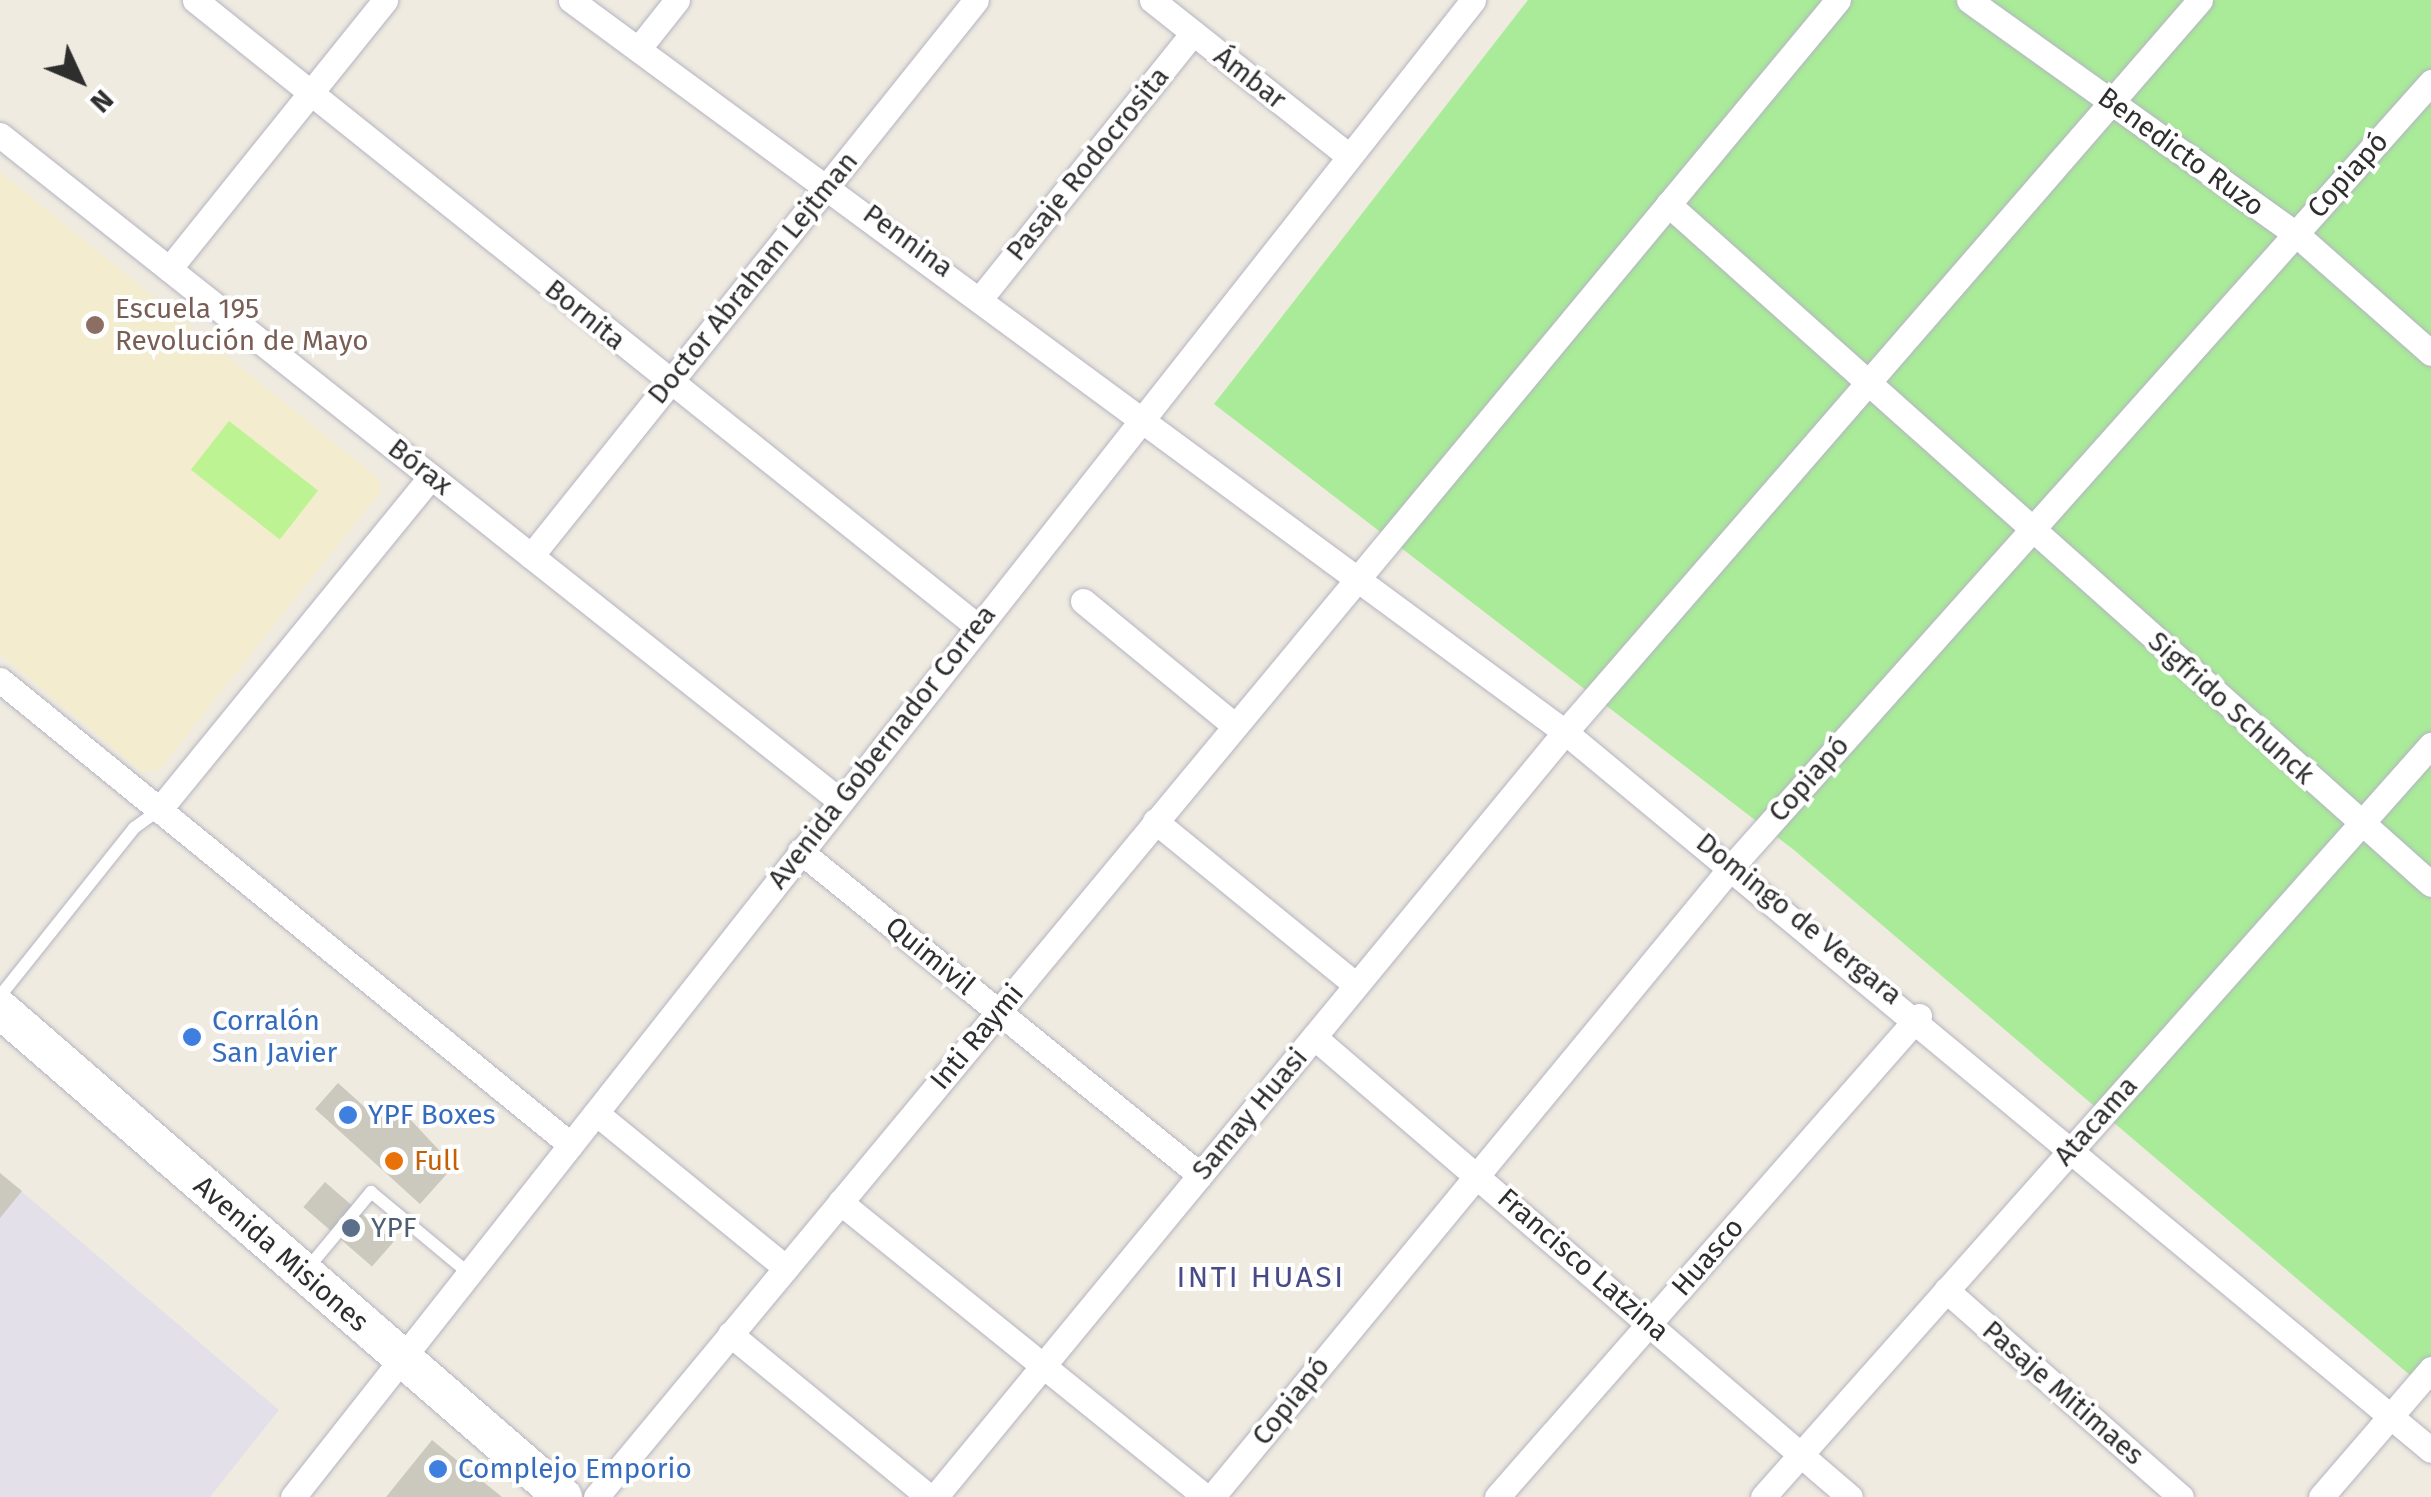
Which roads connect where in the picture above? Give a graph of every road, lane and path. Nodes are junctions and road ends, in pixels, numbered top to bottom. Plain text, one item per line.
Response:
1 (196, 0) edge
2 (385, 0) edge
3 (571, 0) edge
4 (678, 0) edge
5 (976, 0) edge
6 (1152, 0) edge
7 (1473, 0) edge
8 (1838, 0) edge
9 (1970, 0) edge
10 (2200, 0) edge
11 (1193, 34) junction
12 (639, 48) junction
13 (2431, 82) edge
14 (311, 92) junction
15 (2109, 100) junction
16 (0, 135) edge
17 (1349, 156) junction
18 (828, 184) junction
19 (1668, 204) junction
20 (2296, 234) junction
21 (169, 268) junction
22 (984, 295) junction
23 (2431, 353) edge
24 (1866, 383) junction
25 (668, 384) junction
26 (1144, 415) junction
27 (431, 476) junction
28 (2036, 527) junction
29 (531, 556) junction
30 (1358, 576) junction
31 (1083, 602) dead end
32 (977, 626) junction
33 (0, 680) edge
34 (1234, 726) junction
35 (1564, 732) junction
36 (2431, 745) edge
37 (839, 800) junction
38 (159, 810) junction
39 (1156, 821) junction
40 (2361, 824) junction
41 (800, 851) junction
42 (1732, 865) junction
43 (2431, 884) edge
44 (1356, 985) junction
45 (0, 996) edge
46 (0, 1009) edge
47 (998, 1011) junction
48 (1919, 1016) junction
49 (1314, 1037) junction
50 (596, 1113) junction
51 (571, 1146) junction
52 (2073, 1146) junction
53 (1478, 1174) junction
54 (1200, 1175) junction
55 (840, 1202) junction
56 (786, 1268) junction
57 (303, 1274) junction
58 (471, 1274) junction
59 (1946, 1290) junction
60 (1650, 1323) junction
61 (730, 1334) junction
62 (404, 1362) junction
63 (1043, 1366) junction
64 (2431, 1369) edge
65 (2391, 1416) junction
66 (2431, 1450) edge
67 (1801, 1454) junction
68 (293, 1497) edge
69 (563, 1497) edge
70 (596, 1497) edge
71 (932, 1497) edge
72 (1209, 1497) edge
73 (1497, 1497) edge
74 (1763, 1497) edge
75 (1850, 1497) edge
76 (2181, 1497) edge
77 (2321, 1497) edge

1 - 14 street, Bornita
2 - 14 street
3 - 12 street, Pennina
4 - 12 street
5 - 18 street, Doctor Abraham Lejtman
6 - 11 street, Ámbar
7 - 17 street, Avenida Gobernador Correa
8 - 19 street, Inti Raymi
9 - 15 street, Benedicto Ruzo
10 - 15 street, Samay Huasi
11 - 17 street, Ámbar
11 - 22 street, Pasaje Rodocrosita
12 - 18 street, Pennina
13 - 20 street, Copiapó
14 - 21 street
14 - 25 street, Bornita
15 - 20 street, Benedicto Ruzo
15 - 24 street, Samay Huasi
16 - 21 street, Bórax
17 - 26 street, Avenida Gobernador Correa
18 - 22 street, Pennina
18 - 25 street, Doctor Abraham Lejtman
19 - 24 street, Sigfrido Schunck
19 - 30 street, Inti Raymi
20 - 23 street, Benedicto Ruzo
20 - 28 street, Copiapó
21 - 27 street, Bórax
22 - 26 street, Pennina
24 - 28 street, Sigfrido Schunck
24 - 35 street, Samay Huasi
25 - 29 street, Doctor Abraham Lejtman
25 - 32 street, Bornita
26 - 30 street, Domingo de Vergara
26 - 32 street, Avenida Gobernador Correa
27 - 29 street, Bórax
27 - 38 street
28 - 40 street, Sigfrido Schunck
28 - 42 street, Copiapó
29 - 37 street, Bórax
30 - 34 street, Inti Raymi
30 - 35 street, Domingo de Vergara
31 - 34 street
32 - 37 street, Avenida Gobernador Correa
33 - 38 street
34 - 39 street, Inti Raymi
35 - 42 street, Domingo de Vergara
35 - 44 street, Samay Huasi
36 - 40 street, Atacama
37 - 41 street, Avenida Gobernador Correa
38 - 45 lane
38 - 51 street
39 - 44 street
39 - 47 street, Inti Raymi
40 - 43 street, Sigfrido Schunck
40 - 52 street, Atacama
41 - 47 street, Quimivil
41 - 50 street, Avenida Gobernador Correa
42 - 48 street, Domingo de Vergara
42 - 53 street, Copiapó
44 - 49 street, Samay Huasi
46 - 57 main road, Avenida Misiones
47 - 54 street, Quimivil
47 - 55 street, Inti Raymi
48 - 52 street, Domingo de Vergara
48 - 60 street, Huasco
49 - 53 street, Francisco Latzina
49 - 54 street, Samay Huasi
50 - 51 street, Avenida Gobernador Correa
50 - 56 street
51 - 58 street, Avenida Gobernador Correa
52 - 59 street, Atacama
52 - 65 street, Domingo de Vergara
53 - 60 street, Francisco Latzina
53 - 72 street, Copiapó
54 - 63 street, Samay Huasi
55 - 56 street, Inti Raymi
55 - 63 street
56 - 61 street, Inti Raymi
57 - 58 lane
57 - 62 main road, Avenida Misiones
58 - 62 street, Avenida Gobernador Correa
59 - 67 street, Atacama
59 - 76 street, Pasaje Mitimaes
60 - 67 street, Francisco Latzina
60 - 73 street, Huasco
61 - 70 street, Inti Raymi
61 - 71 street
62 - 68 street, Avenida Gobernador Correa
62 - 69 main road, Avenida Misiones
63 - 71 street, Samay Huasi
63 - 72 street
64 - 65 street
65 - 66 street, Domingo de Vergara
65 - 77 street
67 - 74 street, Atacama
67 - 75 street, Francisco Latzina

